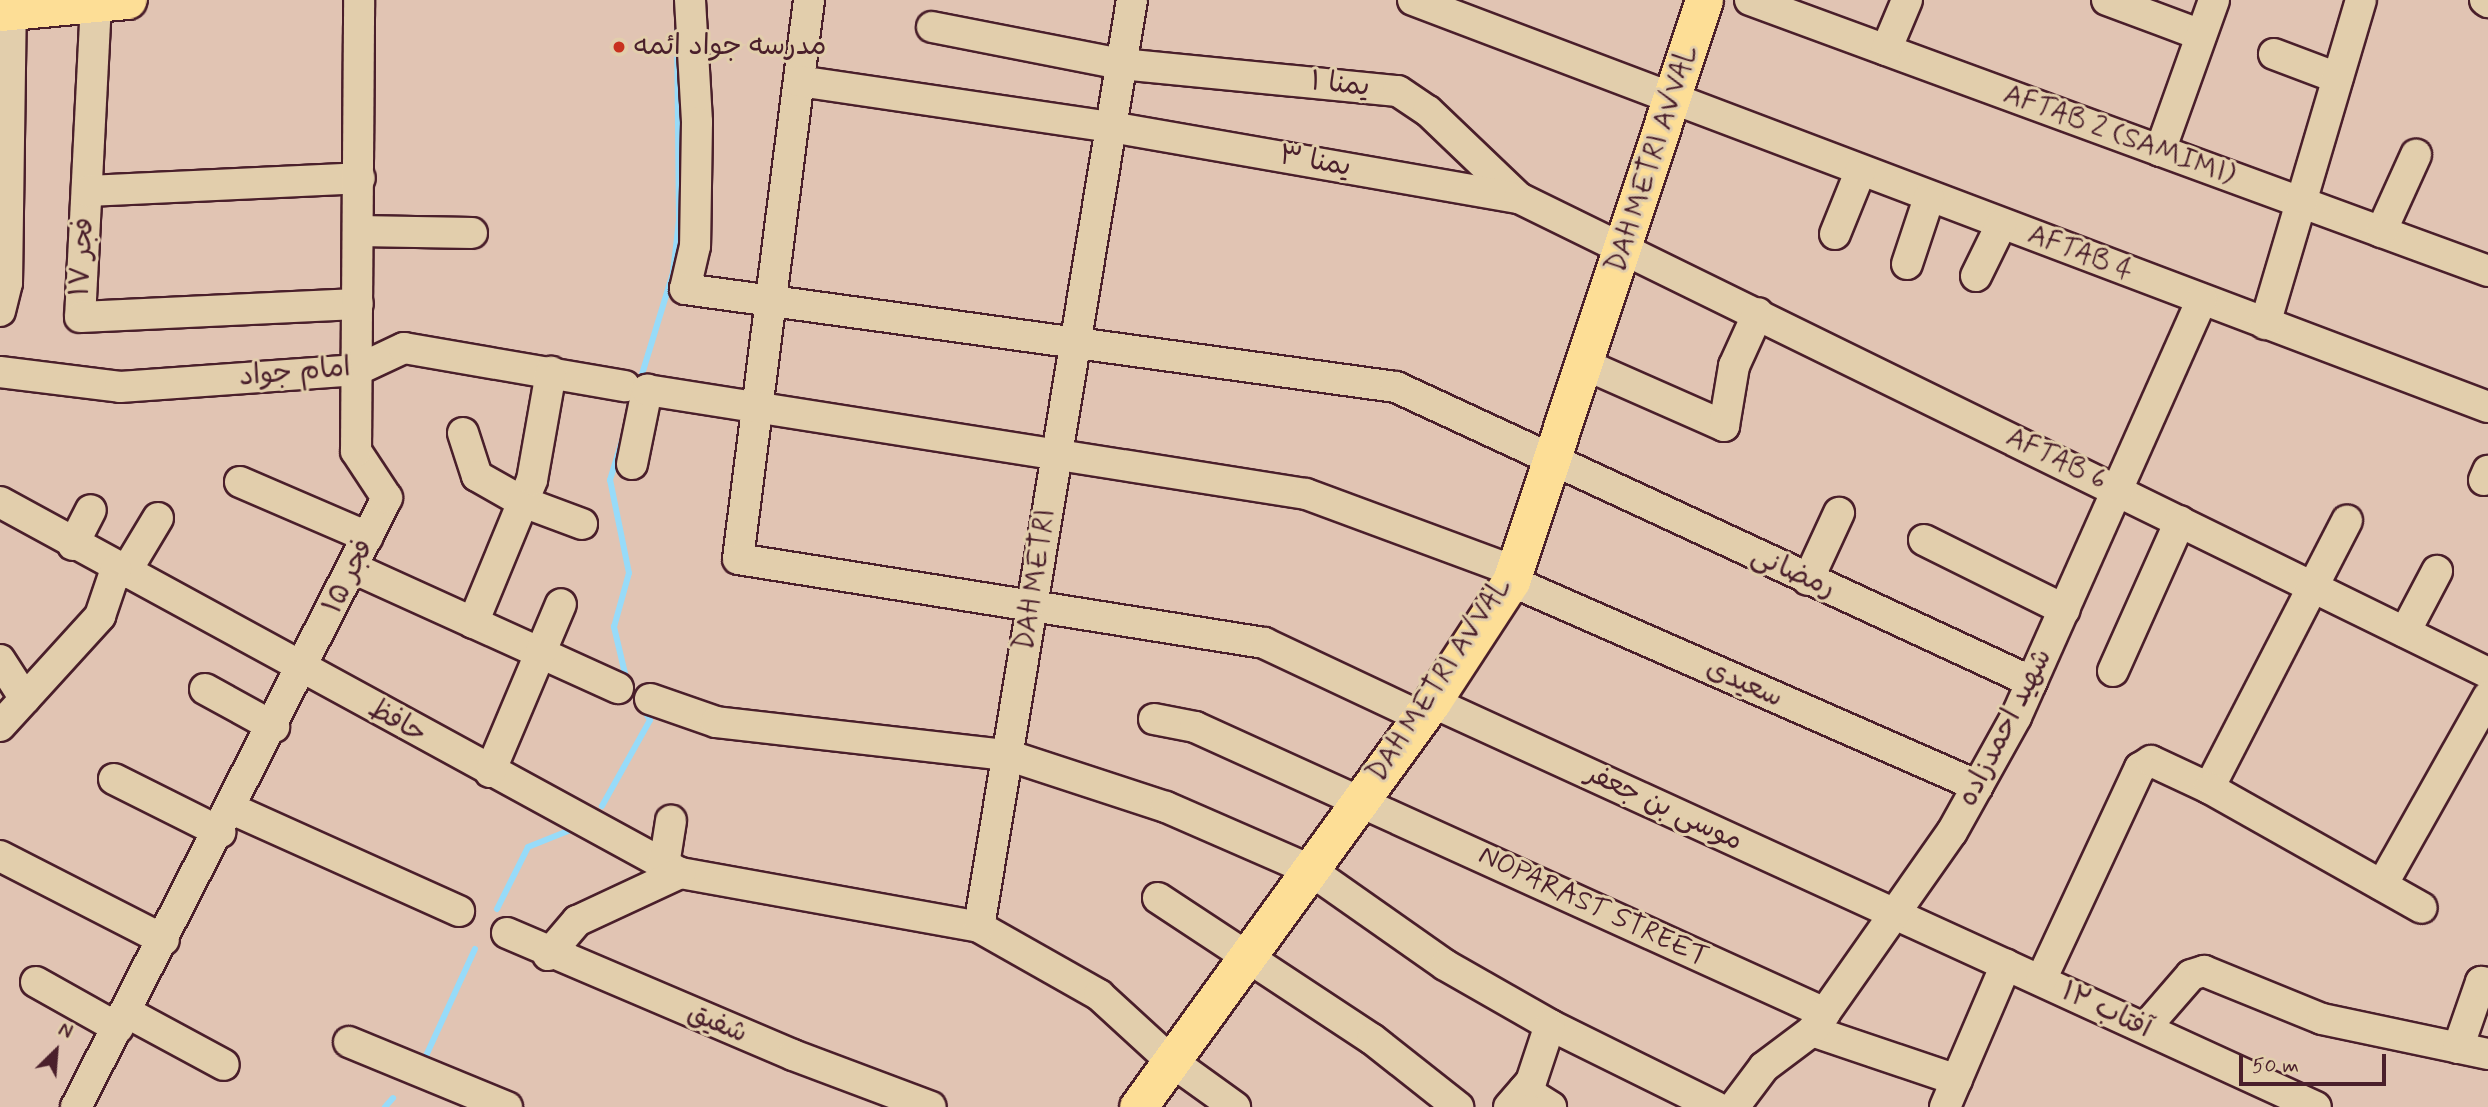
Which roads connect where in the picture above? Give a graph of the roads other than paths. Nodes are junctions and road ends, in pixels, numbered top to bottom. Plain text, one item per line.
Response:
1 (359, 0) edge
2 (690, 0) edge
3 (809, 0) edge
4 (1132, 0) edge
5 (1413, 0) edge
6 (1704, 0) edge
7 (1750, 0) edge
8 (1907, 0) edge
9 (2108, 0) edge
10 (2214, 0) edge
11 (2361, 0) edge
12 (112, 1) edge
13 (1792, 7) edge
14 (5, 11) edge
15 (932, 27) dead end
16 (2201, 35) junction
17 (1886, 50) junction
18 (2274, 54) dead end
19 (1121, 64) junction
20 (2338, 78) junction
21 (799, 81) junction
22 (1671, 102) junction
23 (1111, 127) junction
24 (2160, 151) junction
25 (2416, 155) dead end
26 (1860, 172) junction
27 (360, 178) junction
28 (4, 184) edge
29 (87, 191) junction
30 (1519, 198) junction
31 (1929, 198) junction
32 (2301, 202) junction
33 (2001, 225) junction
34 (359, 231) junction
35 (2381, 232) junction
36 (472, 233) dead end
37 (1835, 234) dead end
38 (1624, 247) junction
39 (1907, 264) dead end
40 (2486, 264) edge
41 (1976, 276) dead end
42 (2202, 300) junction
43 (771, 301) junction
44 (358, 304) junction
45 (0, 312) edge
46 (1758, 313) junction
47 (2265, 324) junction
48 (1076, 342) junction
49 (1586, 365) junction
50 (357, 370) junction
51 (0, 372) edge
52 (551, 372) junction
53 (636, 388) junction
54 (2488, 407) edge
55 (757, 410) junction
56 (463, 433) dead end
57 (1057, 454) junction
58 (632, 464) dead end
59 (1554, 464) junction
60 (240, 482) dead end
61 (2120, 492) junction
62 (0, 502) edge
63 (523, 502) junction
64 (91, 510) dead end
65 (1839, 513) dead end
66 (158, 518) dead end
67 (2180, 521) junction
68 (2347, 521) dead end
69 (582, 524) dead end
70 (368, 537) junction
71 (1924, 540) dead end
72 (73, 545) junction
73 (353, 568) junction
74 (120, 571) junction
75 (2437, 571) dead end
76 (1512, 576) junction
77 (1808, 580) junction
78 (2316, 589) junction
79 (561, 604) dead end
80 (1032, 605) junction
81 (2065, 610) junction
82 (473, 623) junction
83 (2405, 632) junction
84 (538, 656) junction
85 (0, 660) edge
86 (303, 671) junction
87 (2113, 671) dead end
88 (2487, 676) edge
89 (2032, 682) junction
90 (618, 688) dead end
91 (205, 689) dead end
92 (25, 699) junction
93 (650, 699) dead end
94 (1426, 710) junction
95 (1154, 719) dead end
96 (0, 726) edge
97 (274, 727) junction
98 (1007, 755) junction
99 (490, 772) junction
100 (114, 779) dead end
101 (1978, 786) junction
102 (2209, 788) junction
103 (1361, 800) junction
104 (226, 820) junction
105 (671, 821) dead end
106 (0, 856) edge
107 (672, 869) junction
108 (1310, 870) junction
109 (2382, 885) junction
110 (1158, 898) dead end
111 (2422, 908) dead end
112 (459, 911) dead end
113 (1897, 914) junction
114 (979, 927) junction
115 (507, 933) dead end
116 (164, 940) junction
117 (548, 955) junction
118 (1248, 955) junction
119 (2007, 965) junction
120 (2041, 980) junction
121 (36, 982) dead end
122 (2488, 984) edge
123 (122, 1020) junction
124 (1819, 1022) junction
125 (1550, 1025) junction
126 (2145, 1028) junction
127 (349, 1042) dead end
128 (2458, 1048) junction
129 (2488, 1054) edge
130 (1171, 1061) junction
131 (224, 1065) dead end
132 (1957, 1080) junction
133 (1516, 1098) edge
134 (76, 1107) edge
135 (507, 1107) edge
136 (932, 1107) edge
137 (1138, 1107) edge
138 (1235, 1107) edge
139 (1458, 1107) edge
140 (1551, 1107) edge
141 (1716, 1107) edge
142 (1734, 1107) edge
143 (1945, 1107) edge
144 (2316, 1107) edge

1 - 27 street, فجر ۱۵
2 - 43 street, رمضانی
3 - 21 street
4 - 19 street, DAH METRI
5 - 22 street, AFTAB 4
6 - 22 main road, DAH METRI AVVAL
7 - 13 street, AFTAB 2 (SAMIMI)
8 - 17 street
9 - 16 street
10 - 16 street
11 - 20 street
12 - 14 main road
12 - 29 street, فجر ۱۷
13 - 17 street, AFTAB 2 (SAMIMI)
14 - 28 street
15 - 19 street, یمنا ۱
16 - 24 street
17 - 24 street, AFTAB 2 (SAMIMI)
18 - 20 street
19 - 23 street, DAH METRI
19 - 30 street, یمنا ۱
20 - 32 street
21 - 23 street, یمنا ۳
21 - 43 street
22 - 26 street, AFTAB 4
22 - 38 main road, DAH METRI AVVAL
23 - 30 street, یمنا ۳
23 - 48 street, DAH METRI
24 - 32 street, AFTAB 2 (SAMIMI)
25 - 35 street
26 - 31 street, AFTAB 4
26 - 37 street
27 - 29 street
27 - 34 street, فجر ۱۵
28 - 45 street
29 - 44 street, فجر ۱۷
30 - 38 street, AFTAB 6
31 - 33 street, AFTAB 4
31 - 39 street
32 - 35 street, AFTAB 2 (SAMIMI)
32 - 47 street
33 - 41 street
33 - 42 street, AFTAB 4
34 - 36 street
34 - 44 street, فجر ۱۵
35 - 40 street, AFTAB 2 (SAMIMI)
38 - 46 street, AFTAB 6
38 - 49 main road, DAH METRI AVVAL
42 - 47 street, AFTAB 4
42 - 61 street, شهید احمدزاده
43 - 48 street, رمضانی
43 - 55 street
44 - 50 street, فجر ۱۵
46 - 49 street
46 - 61 street, AFTAB 6
47 - 54 street, AFTAB 4
48 - 57 street, DAH METRI
48 - 59 street, رمضانی
49 - 59 main road, DAH METRI AVVAL
50 - 51 street, امام جواد
50 - 52 street, امام جواد
50 - 70 street, فجر ۱۵
52 - 53 street, امام جواد
52 - 63 street
53 - 55 street, امام جواد
53 - 58 street
55 - 57 street, امام جواد
55 - 80 street, موسی بن جعفر
56 - 63 street
57 - 76 street, سعیدی
57 - 80 street, DAH METRI
59 - 76 main road, DAH METRI AVVAL
59 - 77 street, رمضانی
60 - 70 street
61 - 67 street, AFTAB 6
61 - 81 street, شهید احمدزاده
62 - 72 street, حافظ
63 - 69 street
63 - 82 street
64 - 72 street
65 - 77 street
66 - 74 street
67 - 78 street, AFTAB 6
67 - 87 street
68 - 78 street
70 - 73 street, فجر ۱۵
71 - 81 street
72 - 74 street, حافظ
73 - 82 street
73 - 86 street, فجر ۱۵
74 - 86 street, حافظ
74 - 92 street
75 - 83 street
76 - 94 main road, DAH METRI AVVAL
76 - 101 street, سعیدی
77 - 89 street, رمضانی
78 - 83 street, AFTAB 6
78 - 102 street
79 - 84 street
80 - 94 street, موسی بن جعفر
80 - 98 street, DAH METRI
81 - 89 street, شهید احمدزاده
82 - 84 street
83 - 88 street, AFTAB 6
84 - 90 street
84 - 99 street
85 - 92 street
86 - 97 street, فجر ۱۵
86 - 99 street, حافظ
88 - 109 street
89 - 101 street, شهید احمدزاده
91 - 97 street
92 - 96 street
93 - 98 street
94 - 103 main road, DAH METRI AVVAL
94 - 113 street, موسی بن جعفر
95 - 103 street, NOPARAST STREET
97 - 104 street, فجر ۱۵
98 - 108 street
98 - 114 street, DAH METRI
99 - 107 street, حافظ
100 - 104 street
101 - 113 street, شهید احمدزاده
102 - 109 street
102 - 120 street
103 - 108 main road, DAH METRI AVVAL
103 - 124 street, NOPARAST STREET
104 - 112 street
104 - 116 street, فجر ۱۵
105 - 107 street
106 - 116 street
107 - 114 street, حافظ
107 - 117 street
108 - 118 main road, DAH METRI AVVAL
108 - 125 street
109 - 111 street
110 - 118 street
113 - 119 street, آفتاب ۱۲
113 - 124 street, شهید احمدزاده
114 - 130 street
115 - 117 street, شفیق
116 - 123 street, فجر ۱۵
117 - 136 street, شفیق
118 - 130 main road, DAH METRI AVVAL
118 - 139 street
119 - 120 street, آفتاب ۱۲
119 - 132 street
120 - 126 street, آفتاب ۱۲
121 - 123 street
122 - 128 street
123 - 131 street
123 - 134 street, فجر ۱۵
124 - 132 street, NOPARAST STREET
124 - 142 street, شهید احمدزاده
125 - 133 street
125 - 141 street
126 - 128 street
126 - 144 street, آفتاب ۱۲
127 - 135 street
128 - 129 street
130 - 137 main road, DAH METRI AVVAL
130 - 138 street
132 - 143 street
133 - 140 street

